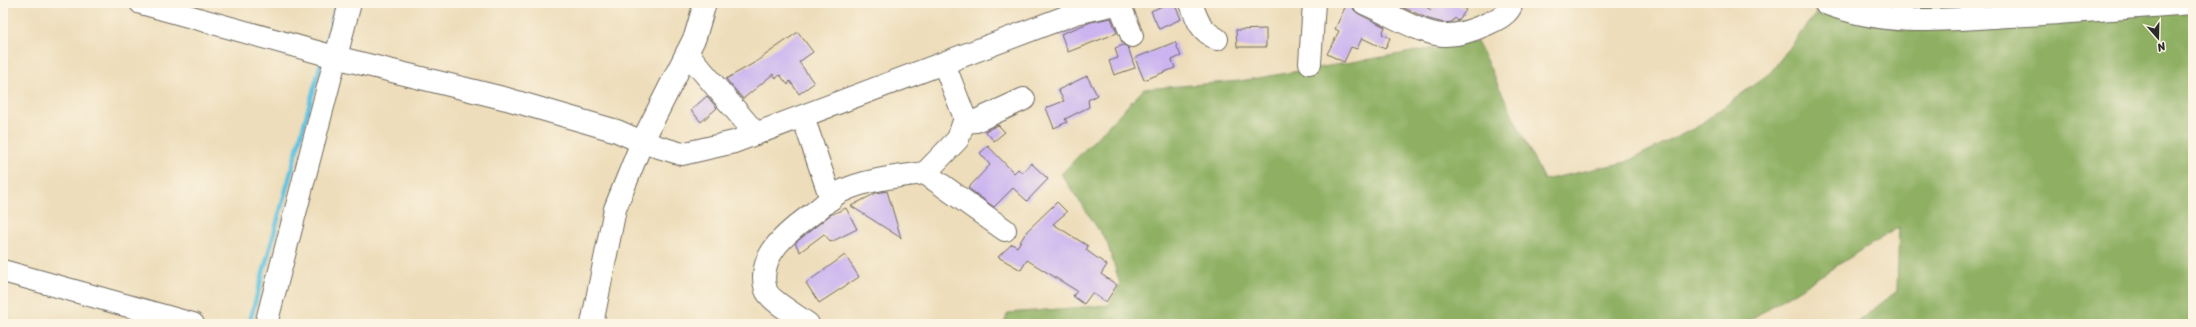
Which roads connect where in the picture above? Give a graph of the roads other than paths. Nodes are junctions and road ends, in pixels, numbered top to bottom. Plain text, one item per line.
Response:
1 (140, 3) edge
2 (350, 3) edge
3 (705, 3) edge
4 (1120, 3) edge
5 (1191, 3) edge
6 (1314, 3) edge
7 (1364, 3) edge
8 (1512, 3) edge
9 (1825, 3) edge
10 (2193, 3) edge
11 (1074, 8) edge
12 (1132, 36) dead end
13 (1217, 39) dead end
14 (687, 53) junction
15 (335, 57) junction
16 (1310, 63) dead end
17 (944, 64) junction
18 (1024, 99) dead end
19 (803, 117) junction
20 (964, 122) junction
21 (756, 134) junction
22 (642, 142) junction
23 (925, 173) junction
24 (831, 199) junction
25 (1005, 230) dead end
26 (3, 271) edge
27 (193, 324) edge
28 (266, 324) edge
29 (592, 324) edge
30 (808, 324) edge

1 - 15 street
2 - 15 street
3 - 14 street
4 - 11 street
4 - 12 street
5 - 13 street
6 - 16 street
7 - 8 street
9 - 10 street
11 - 17 street
14 - 21 street
14 - 22 street
15 - 22 street
15 - 28 street
17 - 19 street
17 - 20 street
18 - 20 street
19 - 21 street
19 - 24 street
20 - 23 street
21 - 22 street
22 - 29 street
23 - 24 street
23 - 25 street
24 - 30 street
26 - 27 street

